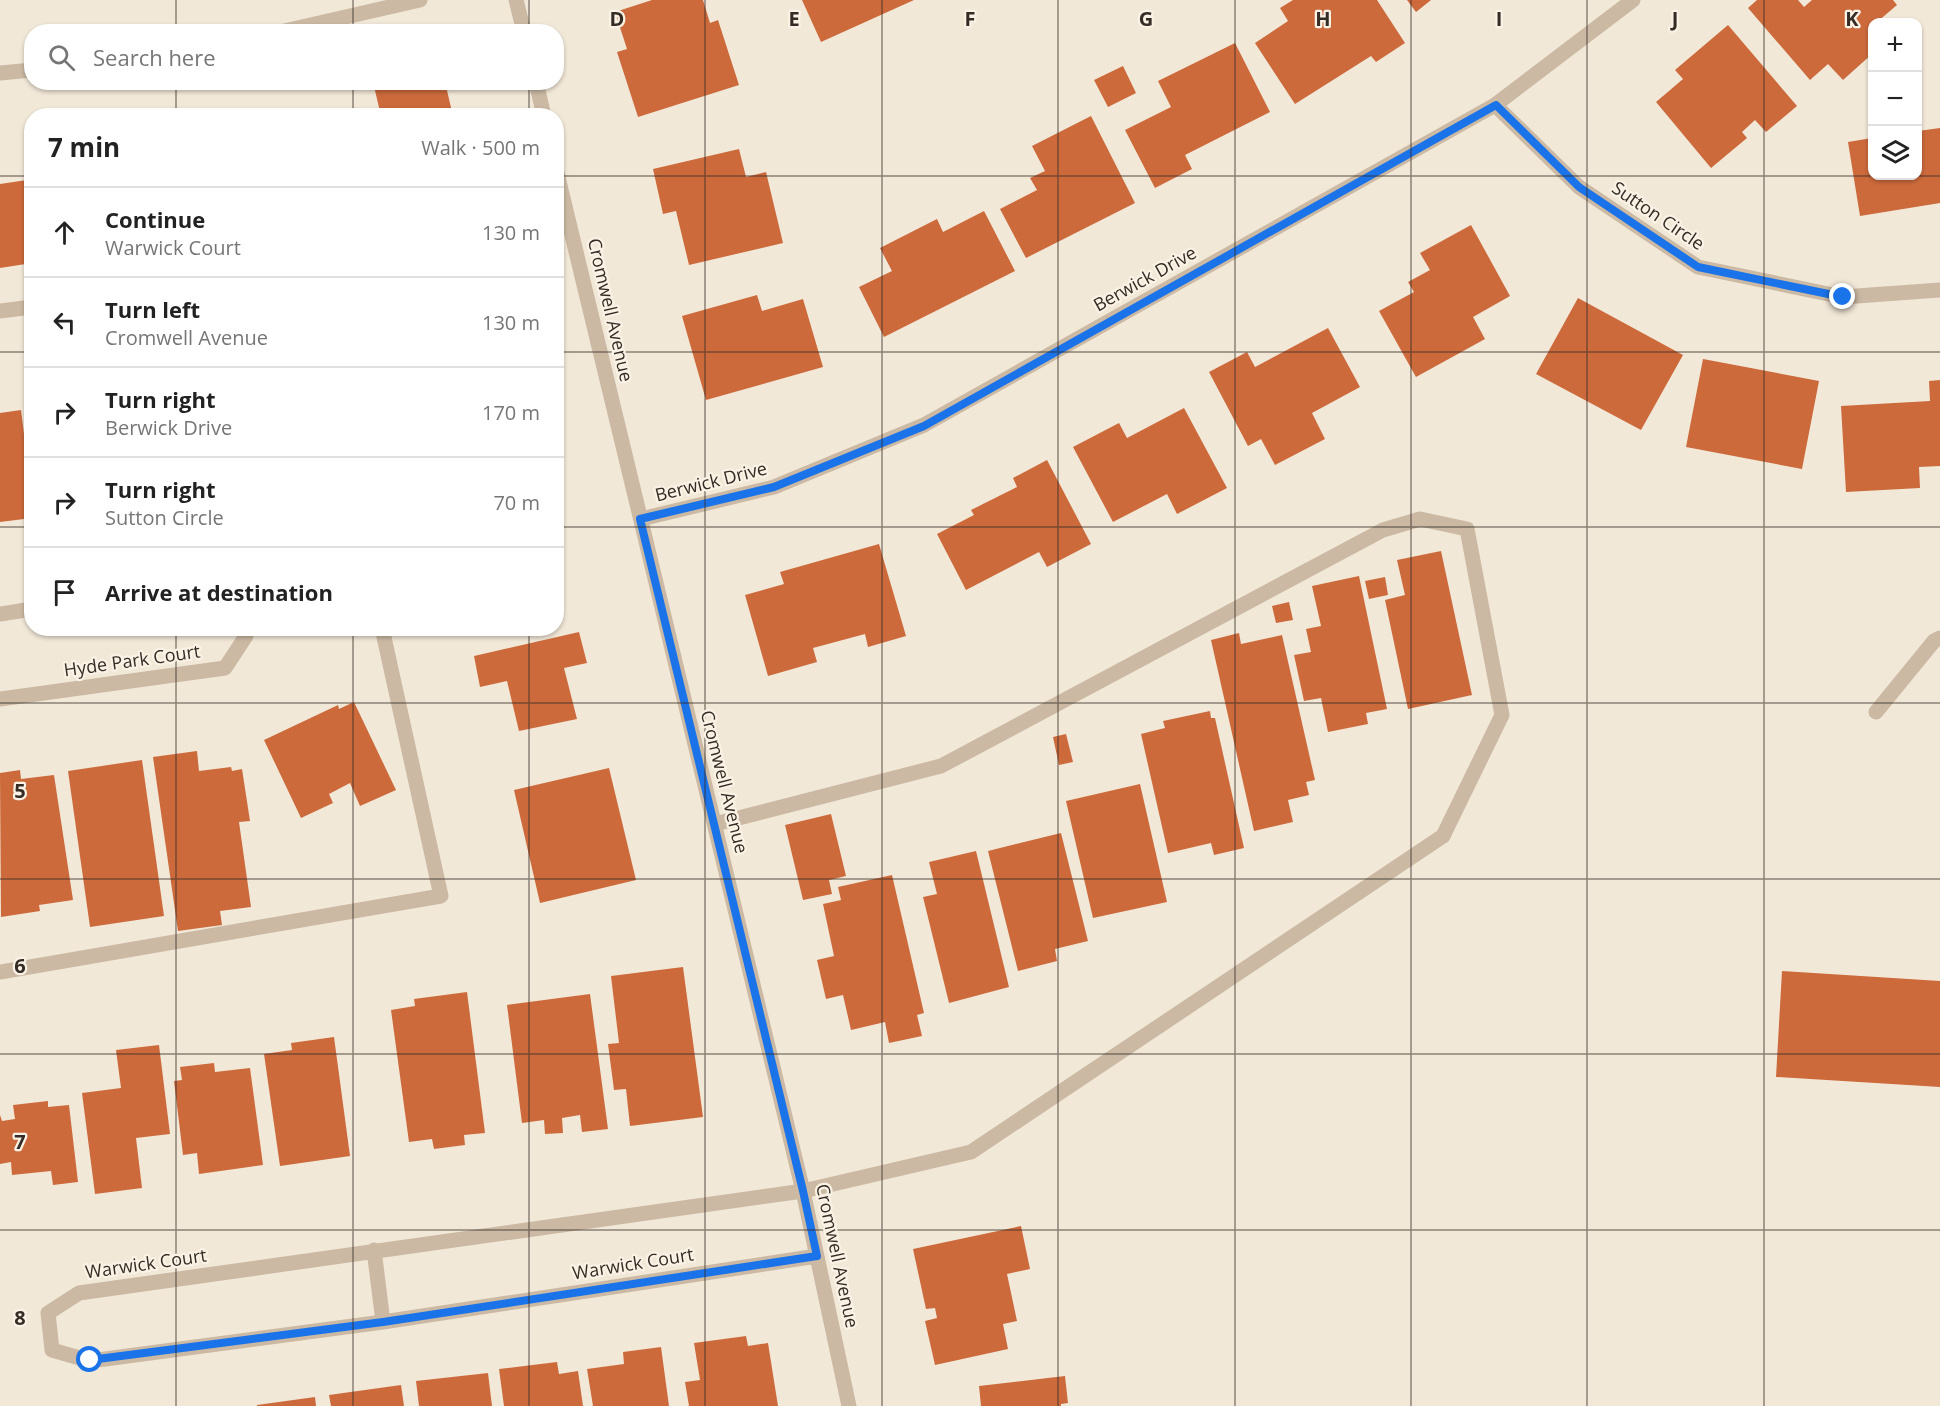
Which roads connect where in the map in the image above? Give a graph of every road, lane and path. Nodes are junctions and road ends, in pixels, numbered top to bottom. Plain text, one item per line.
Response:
1 (420, 0) edge
2 (516, 0) edge
3 (1633, 0) edge
4 (315, 24) edge
5 (522, 24) edge
6 (24, 71) edge
7 (0, 73) edge
8 (538, 90) edge
9 (1496, 105) junction
10 (542, 108) edge
11 (564, 202) edge
12 (1940, 290) edge
13 (24, 308) edge
14 (0, 311) edge
15 (640, 519) junction
16 (24, 610) edge
17 (0, 614) edge
18 (246, 636) edge
19 (384, 636) edge
20 (1940, 638) edge
21 (0, 699) edge
22 (1876, 712) dead end
23 (714, 824) junction
24 (0, 972) edge
25 (803, 1191) junction
26 (374, 1250) junction
27 (817, 1256) junction
28 (383, 1322) junction
29 (849, 1406) edge

1 - 4 street
2 - 5 street
3 - 9 street, Berwick Drive
6 - 7 street
8 - 10 street
9 - 12 street, Sutton Circle
9 - 15 street, Berwick Drive
11 - 15 street, Cromwell Avenue
13 - 14 street
15 - 23 street, Cromwell Avenue
16 - 17 street
18 - 21 street, Hyde Park Court
19 - 24 street
20 - 22 street
23 - 25 street, Cromwell Avenue
23 - 25 street, Warwick Court
25 - 26 street, Warwick Court
25 - 27 street, Cromwell Avenue
26 - 28 street
26 - 28 street, Warwick Court
27 - 28 street, Warwick Court
27 - 29 street, Cromwell Avenue

